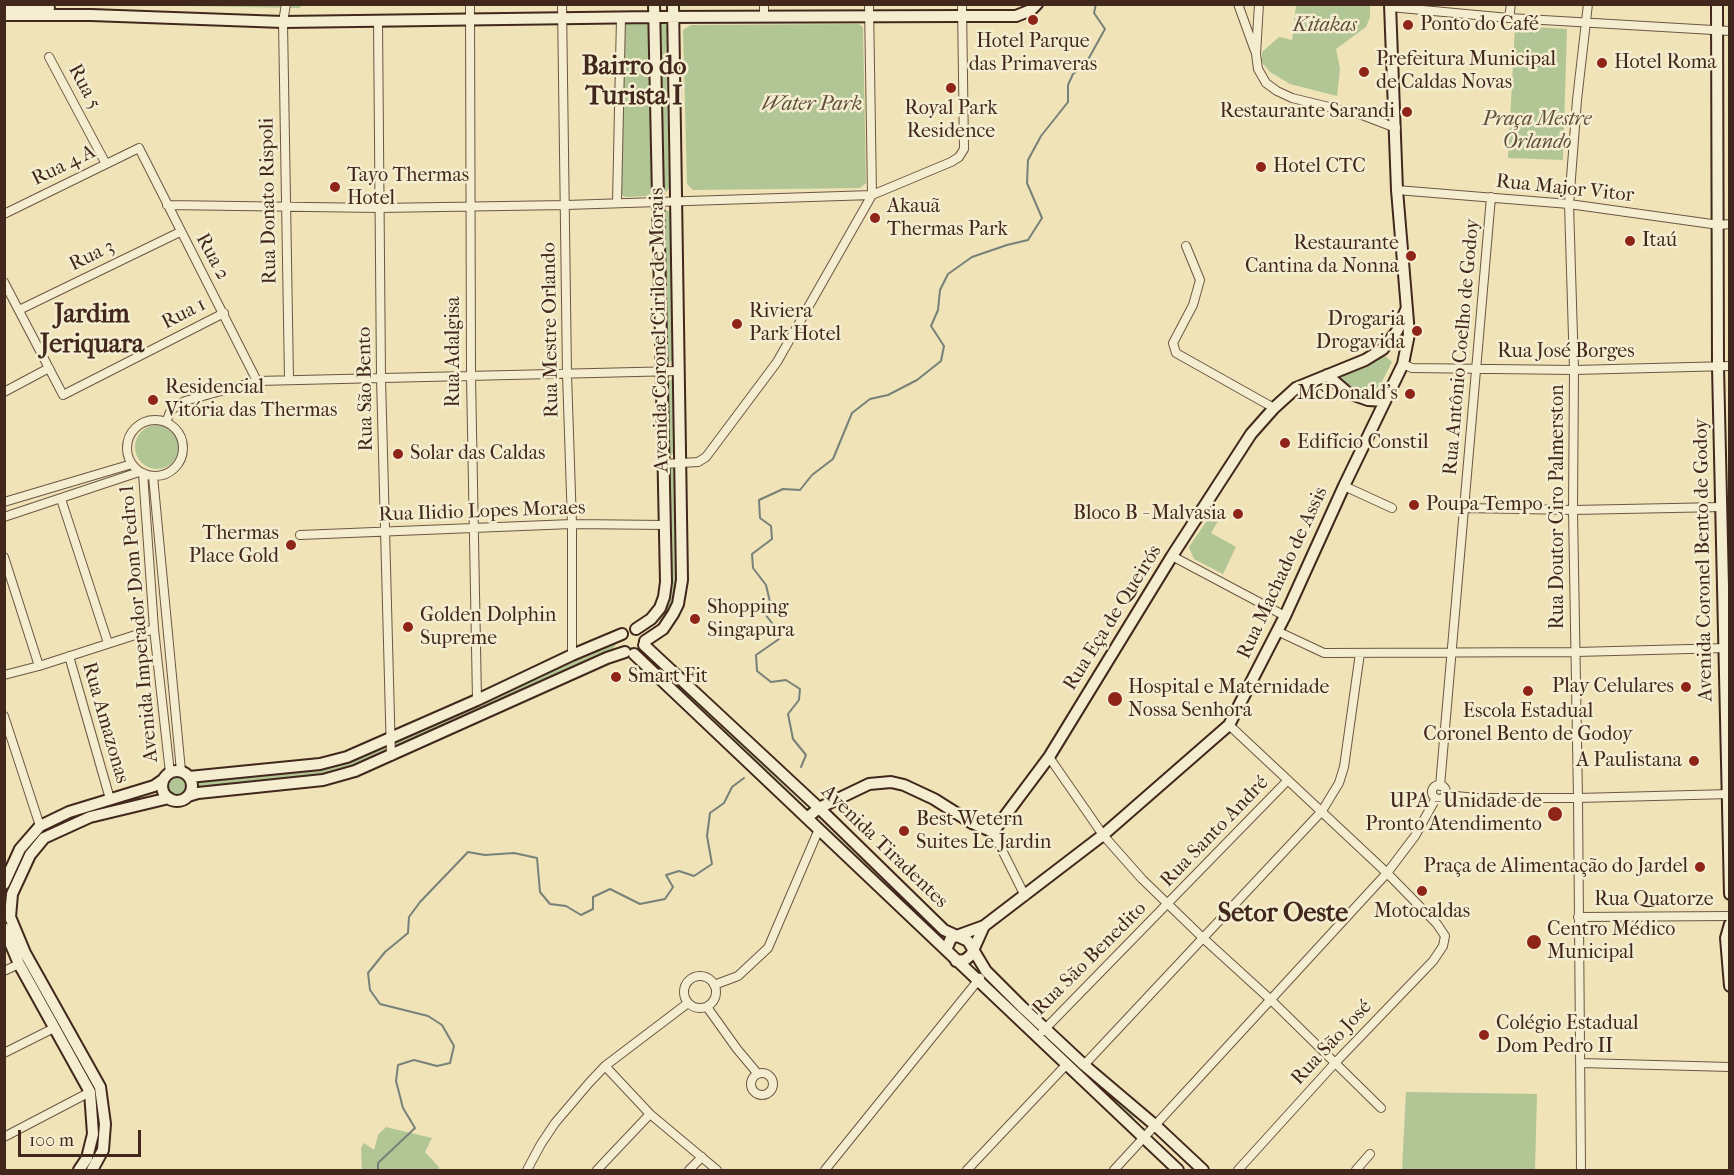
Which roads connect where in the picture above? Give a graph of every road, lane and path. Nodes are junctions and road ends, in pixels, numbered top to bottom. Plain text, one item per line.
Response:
1 (286, 4) edge
2 (470, 4) edge
3 (561, 4) edge
4 (654, 4) edge
5 (674, 4) edge
6 (764, 4) edge
7 (869, 4) edge
8 (962, 4) edge
9 (1238, 4) edge
10 (1259, 4) edge
11 (1511, 4) edge
12 (1588, 4) edge
13 (1717, 4) edge
14 (1390, 6) edge
15 (4, 7) edge
16 (1034, 8) edge
17 (4, 15) edge
18 (91, 15) junction
19 (764, 16) junction
20 (962, 16) junction
21 (621, 17) junction
22 (654, 17) junction
23 (674, 17) junction
24 (869, 17) junction
25 (562, 18) junction
26 (1509, 18) junction
27 (470, 20) junction
28 (378, 21) junction
29 (283, 22) junction
30 (1587, 23) junction
31 (1717, 31) junction
32 (1730, 31) edge
33 (1256, 54) junction
34 (49, 57) dead end
35 (1396, 128) junction
36 (139, 148) joint
37 (106, 164) junction
38 (1396, 190) junction
39 (872, 195) junction
40 (1491, 197) junction
41 (658, 201) junction
42 (676, 201) junction
43 (617, 202) junction
44 (1569, 204) junction
45 (566, 205) junction
46 (167, 206) junction
47 (470, 206) junction
48 (286, 207) junction
49 (379, 208) junction
50 (4, 214) edge
51 (1724, 225) edge
52 (180, 232) junction
53 (1186, 246) dead end
54 (6, 288) edge
55 (1407, 307) junction
56 (19, 310) junction
57 (224, 313) junction
58 (1383, 349) junction
59 (1403, 364) junction
60 (1724, 367) edge
61 (49, 368) junction
62 (1475, 368) junction
63 (1574, 370) junction
64 (662, 372) junction
65 (678, 372) junction
66 (567, 374) junction
67 (1327, 375) junction
68 (471, 376) junction
69 (381, 378) junction
70 (289, 379) junction
71 (257, 381) junction
72 (4, 392) edge
73 (1385, 401) junction
74 (1274, 408) junction
75 (166, 422) junction
76 (680, 463) junction
77 (132, 464) junction
78 (664, 464) junction
79 (141, 472) junction
80 (153, 476) junction
81 (1344, 486) junction
82 (60, 499) junction
83 (4, 502) edge
84 (1726, 507) edge
85 (1392, 508) dead end
86 (1465, 508) junction
87 (1573, 510) junction
88 (4, 517) edge
89 (572, 524) junction
90 (665, 525) junction
91 (473, 528) junction
92 (386, 531) junction
93 (300, 535) dead end
94 (1172, 556) junction
95 (4, 558) edge
96 (1286, 616) junction
97 (651, 618) junction
98 (154, 629) junction
99 (636, 629) junction
100 (663, 629) junction
101 (1277, 631) junction
102 (621, 634) junction
103 (108, 643) junction
104 (644, 643) junction
105 (1726, 648) edge
106 (1451, 652) junction
107 (1576, 652) junction
108 (630, 653) junction
109 (1360, 653) junction
110 (572, 655) junction
111 (69, 656) junction
112 (39, 666) junction
113 (4, 675) edge
114 (477, 700) junction
115 (5, 717) edge
116 (1229, 725) junction
117 (390, 739) junction
118 (391, 756) junction
119 (1049, 757) junction
120 (176, 775) junction
121 (1287, 781) junction
122 (1440, 786) junction
123 (1728, 794) edge
124 (1445, 795) junction
125 (188, 796) junction
126 (169, 798) junction
127 (1436, 798) junction
128 (1578, 798) junction
129 (110, 800) junction
130 (819, 808) junction
131 (1322, 811) junction
132 (808, 818) junction
133 (40, 826) junction
134 (819, 829) junction
135 (993, 832) junction
136 (1102, 835) junction
137 (1387, 873) junction
138 (4, 884) edge
139 (1730, 894) edge
140 (1025, 896) junction
141 (1167, 905) junction
142 (1730, 916) edge
143 (1578, 917) junction
144 (7, 918) edge
145 (984, 926) junction
146 (1729, 927) edge
147 (4, 928) edge
148 (955, 936) junction
149 (1204, 939) junction
150 (946, 950) junction
151 (974, 951) junction
152 (956, 961) junction
153 (19, 964) junction
154 (4, 971) edge
155 (986, 971) junction
156 (977, 980) junction
157 (714, 985) junction
158 (1730, 986) edge
159 (1272, 1000) junction
160 (688, 1002) junction
161 (707, 1007) junction
162 (1045, 1028) junction
163 (54, 1029) junction
164 (1036, 1037) junction
165 (4, 1053) edge
166 (1335, 1063) junction
167 (1581, 1063) junction
168 (1066, 1065) junction
169 (1084, 1065) junction
170 (605, 1066) junction
171 (1730, 1067) edge
172 (758, 1074) dead end
173 (90, 1092) junction
174 (1382, 1108) dead end
175 (650, 1114) junction
176 (1156, 1126) junction
177 (4, 1137) edge
178 (1144, 1140) junction
179 (1370, 1154) dead end
180 (702, 1157) junction
181 (79, 1170) edge
182 (92, 1170) edge
183 (527, 1170) edge
184 (597, 1170) edge
185 (689, 1170) edge
186 (717, 1170) edge
187 (825, 1170) edge
188 (967, 1170) edge
189 (1114, 1170) edge
190 (1178, 1170) edge
191 (1203, 1170) edge
192 (1239, 1170) edge
193 (1356, 1170) edge
194 (1581, 1170) edge

1 - 29 street, Rua Donato Rispoli
2 - 27 street, Rua Adalgisa
3 - 25 street, Rua Mestre Orlando
4 - 22 main road, Avenida Coronel Cirilo de Morais
5 - 23 main road, Avenida Coronel Cirilo de Morais
6 - 19 street
7 - 24 street
8 - 20 street
9 - 33 street
10 - 33 street
11 - 26 street
12 - 30 street, Rua Doutor Ciro Palmerston
13 - 31 main road, Avenida Coronel Bento de Godoy
14 - 26 street
14 - 35 main road, Rua Machado de Assis
15 - 18 main road
16 - 20 main road
17 - 18 main road
18 - 29 main road
19 - 23 main road
19 - 24 main road
20 - 24 main road
20 - 39 street
21 - 22 main road
21 - 25 main road
21 - 43 street
22 - 23 main road
22 - 41 main road, Avenida Coronel Cirilo de Morais
23 - 42 main road, Avenida Coronel Cirilo de Morais
24 - 39 street
25 - 27 main road
25 - 45 street, Rua Mestre Orlando
26 - 30 street
27 - 28 main road
27 - 47 street, Rua Adalgisa
28 - 29 main road
28 - 49 street, Rua São Bento
29 - 48 street, Rua Donato Rispoli
30 - 31 street
30 - 44 street, Rua Doutor Ciro Palmerston
31 - 32 street
31 - 51 main road, Avenida Coronel Bento de Godoy
33 - 35 street
34 - 37 street, Rua 5
35 - 38 main road, Rua Machado de Assis
36 - 37 street, Rua 4 A
36 - 46 street, Rua 2
37 - 50 street, Rua 4 A
38 - 40 street, Rua Major Vitor
38 - 55 main road, Rua Machado de Assis
39 - 42 street
39 - 76 street
40 - 44 street, Rua Major Vitor
40 - 62 street, Rua Antônio Coelho de Godoy
41 - 42 street
41 - 43 street
41 - 64 main road, Avenida Coronel Cirilo de Morais
42 - 65 main road, Avenida Coronel Cirilo de Morais
43 - 45 street
44 - 51 street, Rua Major Vitor
44 - 63 street, Rua Doutor Ciro Palmerston
45 - 47 street
45 - 66 street, Rua Mestre Orlando
46 - 48 street
46 - 52 street, Rua 2
47 - 49 street
47 - 68 street, Rua Adalgisa
48 - 49 street
48 - 70 street, Rua Donato Rispoli
49 - 69 street, Rua São Bento
51 - 60 main road, Avenida Coronel Bento de Godoy
52 - 56 street, Rua 3
52 - 57 street, Rua 2
53 - 74 street
54 - 56 street
55 - 58 main road, Rua Eça de Queirós
55 - 59 main road, Rua Machado de Assis
56 - 61 street
57 - 61 street, Rua 1
57 - 71 street, Rua 2
58 - 59 main road
58 - 67 main road, Rua Eça de Queirós
59 - 62 street, Rua José Borges
59 - 73 main road, Rua Machado de Assis
60 - 63 street, Rua José Borges
60 - 84 main road, Avenida Coronel Bento de Godoy
61 - 72 street
62 - 63 street, Rua José Borges
62 - 86 street, Rua Antônio Coelho de Godoy
63 - 87 street, Rua Doutor Ciro Palmerston
64 - 65 street
64 - 66 street
64 - 78 main road, Avenida Coronel Cirilo de Morais
65 - 76 main road, Avenida Coronel Cirilo de Morais
66 - 68 street
66 - 89 street, Rua Mestre Orlando
67 - 73 main road
67 - 74 main road, Rua Eça de Queirós
68 - 69 street
68 - 91 street, Rua Adalgisa
69 - 70 street
69 - 92 street, Rua São Bento
70 - 71 street
71 - 75 street
73 - 81 main road, Rua Machado de Assis
74 - 94 main road, Rua Eça de Queirós
75 - 77 street
75 - 80 street
76 - 78 street
76 - 100 main road, Avenida Coronel Cirilo de Morais
77 - 79 street
77 - 83 street
78 - 90 main road, Avenida Coronel Cirilo de Morais
79 - 80 street
79 - 82 street
79 - 98 street, Avenida Imperador Dom Pedro l
80 - 120 street, Avenida Imperador Dom Pedro l
81 - 85 street
81 - 96 main road, Rua Machado de Assis
82 - 88 street
82 - 103 street
84 - 87 street
84 - 105 main road, Avenida Coronel Bento de Godoy
86 - 87 street
86 - 106 street, Rua Antônio Coelho de Godoy
87 - 107 street, Rua Doutor Ciro Palmerston
89 - 90 street, Rua Ilidio Lopes Moraes
89 - 91 street, Rua Ilidio Lopes Moraes
89 - 110 street, Rua Mestre Orlando
90 - 97 main road, Avenida Coronel Cirilo de Morais
91 - 92 street, Rua Ilidio Lopes Moraes
91 - 114 street, Rua Adalgisa
92 - 93 street, Rua Ilidio Lopes Moraes
92 - 117 street, Rua São Bento
94 - 96 street
94 - 119 main road, Rua Eça de Queirós
95 - 112 street
96 - 101 main road, Rua Machado de Assis
97 - 99 main road, Avenida Coronel Cirilo de Morais
97 - 100 main road
98 - 103 street
98 - 120 street, Avenida Imperador Dom Pedro l
99 - 102 main road
99 - 104 main road
100 - 104 main road, Avenida Coronel Cirilo de Morais
101 - 109 street
101 - 116 main road, Rua Machado de Assis
102 - 108 main road
102 - 110 main road
103 - 111 street
104 - 108 main road
104 - 130 main road, Avenida Tiradentes
105 - 107 street
105 - 123 main road, Avenida Coronel Bento de Godoy
106 - 107 street
106 - 109 street
106 - 122 street, Rua Antônio Coelho de Godoy
107 - 128 street, Rua Doutor Ciro Palmerston
108 - 118 main road
108 - 132 main road, Avenida Tiradentes
109 - 131 street
110 - 114 main road
111 - 112 street
111 - 129 street, Rua Amazonas
112 - 113 street
114 - 117 main road
115 - 133 street
116 - 121 street
116 - 136 main road, Rua Machado de Assis
117 - 118 street, Rua São Bento
117 - 120 main road
118 - 125 main road
119 - 135 main road, Rua Eça de Queirós
119 - 136 street
120 - 125 main road
120 - 126 main road
120 - 129 main road
121 - 131 street
121 - 141 street, Rua Santo André
122 - 124 street
122 - 127 street, Rua Antônio Coelho de Godoy
123 - 128 street
123 - 139 main road, Avenida Coronel Bento de Godoy
124 - 127 street
124 - 128 street
125 - 126 main road
126 - 144 main road
127 - 137 street, Rua Antônio Coelho de Godoy
128 - 143 street, Rua Doutor Ciro Palmerston
129 - 133 main road
130 - 132 main road
130 - 135 main road
130 - 148 main road, Avenida Tiradentes
131 - 137 street
131 - 149 street
132 - 134 main road, Avenida Tiradentes
133 - 138 main road
134 - 150 main road, Avenida Tiradentes
134 - 157 street
135 - 140 street
136 - 140 main road, Rua Machado de Assis
136 - 141 street
137 - 159 street, Rua Antônio Coelho de Godoy
137 - 166 street, Rua São José
140 - 145 main road, Rua Machado de Assis
141 - 149 street
141 - 162 street, Rua São Benedito
142 - 143 street, Rua Quatorze
143 - 167 street, Rua Doutor Ciro Palmerston
144 - 182 main road
145 - 148 main road, Rua Machado de Assis
145 - 151 main road
146 - 158 main road
147 - 153 main road
148 - 150 main road
148 - 151 main road, Avenida Tiradentes
149 - 159 street
149 - 169 street
150 - 152 main road, Avenida Tiradentes
151 - 152 main road
151 - 155 main road, Avenida Tiradentes
152 - 156 main road, Avenida Tiradentes
153 - 154 street
153 - 163 main road
155 - 156 street
155 - 162 main road, Avenida Tiradentes
156 - 164 main road, Avenida Tiradentes
156 - 187 street
157 - 160 street
157 - 161 street
159 - 166 street
159 - 176 street, Rua Antônio Coelho de Godoy
160 - 161 street
160 - 170 street
161 - 172 street
162 - 164 street, Rua São Benedito
162 - 169 main road, Avenida Tiradentes
163 - 165 street
163 - 173 main road
164 - 168 main road, Avenida Tiradentes
166 - 174 street
166 - 192 street, Rua São José
167 - 171 street
167 - 194 street, Rua Doutor Ciro Palmerston
168 - 178 main road, Avenida Tiradentes
168 - 188 street
169 - 176 main road, Avenida Tiradentes
170 - 175 street
170 - 183 street
173 - 177 street
173 - 181 main road
175 - 180 street
175 - 184 street
176 - 178 street, Rua Antônio Coelho de Godoy
176 - 191 main road, Avenida Tiradentes
178 - 189 street, Rua Antônio Coelho de Godoy
178 - 190 main road, Avenida Tiradentes
179 - 193 street
180 - 185 street
180 - 186 street

